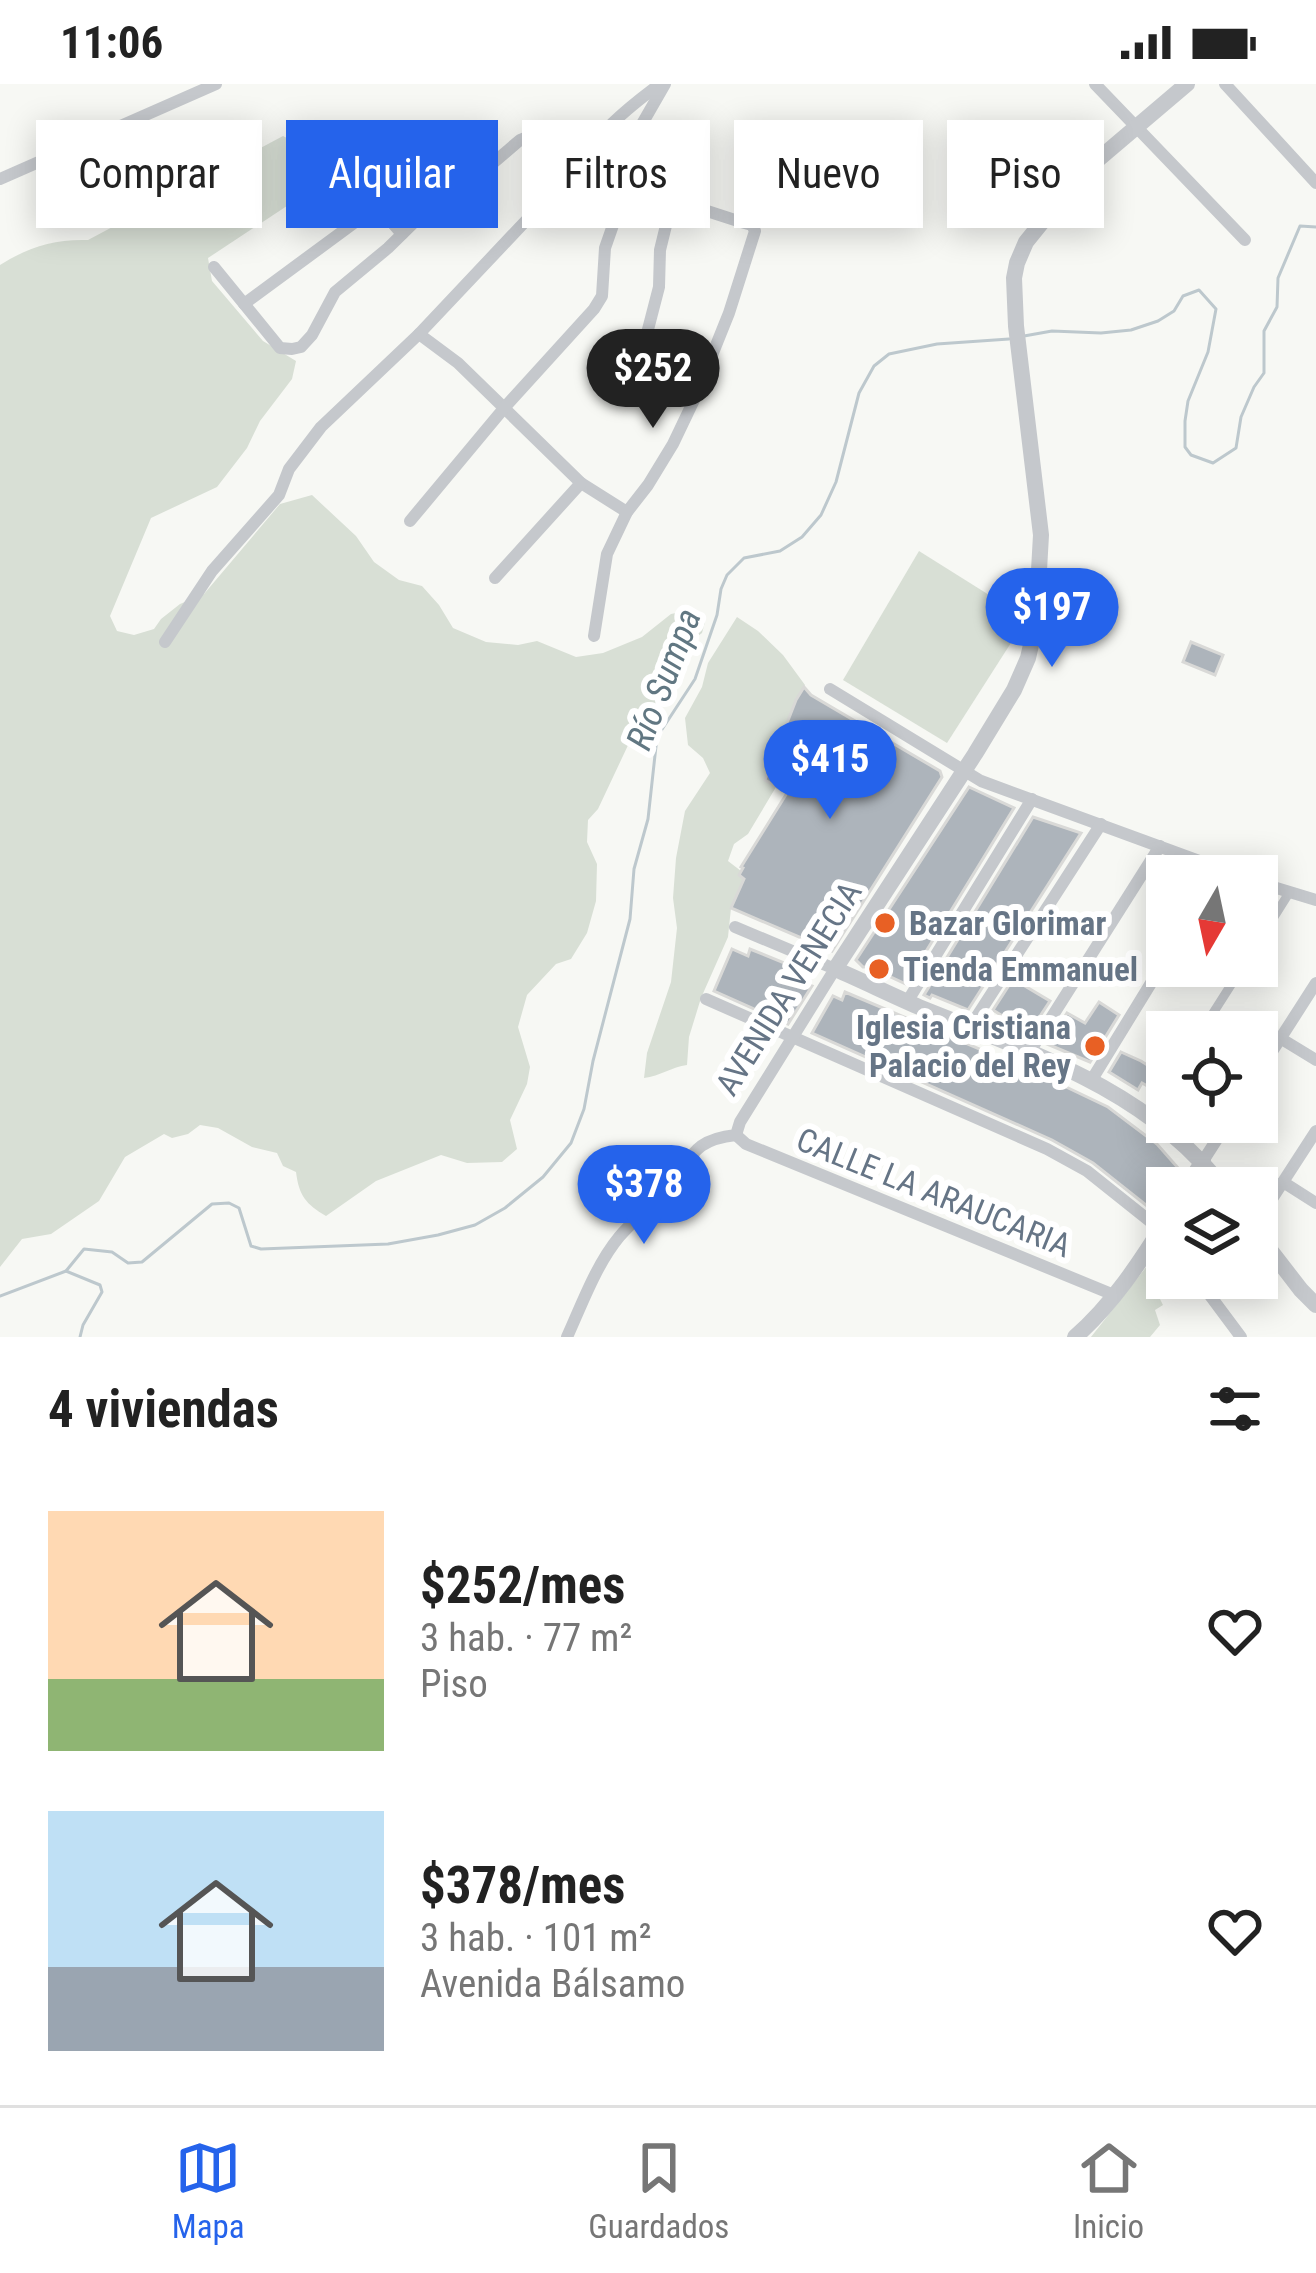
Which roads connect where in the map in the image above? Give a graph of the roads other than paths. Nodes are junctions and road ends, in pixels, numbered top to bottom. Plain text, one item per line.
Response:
1 (216, 84) edge
2 (663, 84) edge
3 (1095, 84) edge
4 (1187, 84) edge
5 (1226, 84) edge
6 (619, 120) edge
7 (643, 120) edge
8 (1138, 128) junction
9 (522, 139) edge
10 (0, 178) edge
11 (1316, 183) edge
12 (710, 212) edge
13 (522, 226) edge
14 (612, 228) edge
15 (665, 228) edge
16 (403, 234) junction
17 (1245, 239) dead end
18 (214, 267) dead end
19 (244, 304) junction
20 (419, 334) junction
21 (645, 341) dead end
22 (505, 407) junction
23 (581, 483) junction
24 (627, 512) junction
25 (410, 521) dead end
26 (495, 578) dead end
27 (594, 636) dead end
28 (165, 642) dead end
29 (830, 689) dead end
30 (963, 769) junction
31 (1032, 800) junction
32 (1101, 824) junction
33 (1160, 846) junction
34 (1183, 855) edge
35 (1278, 889) edge
36 (1289, 893) junction
37 (1316, 901) edge
38 (1278, 911) edge
39 (735, 927) dead end
40 (835, 969) junction
41 (1316, 983) edge
42 (1149, 987) edge
43 (706, 999) dead end
44 (907, 1002) junction
45 (970, 1027) junction
46 (793, 1038) junction
47 (1280, 1038) junction
48 (1278, 1041) edge
49 (1029, 1053) junction
50 (1316, 1060) edge
51 (1091, 1081) junction
52 (1146, 1113) edge
53 (1316, 1131) edge
54 (736, 1135) junction
55 (1182, 1143) edge
56 (1215, 1143) edge
57 (1203, 1161) junction
58 (1199, 1167) edge
59 (1207, 1167) edge
60 (1283, 1182) junction
61 (1278, 1190) edge
62 (1316, 1203) edge
63 (1146, 1215) edge
64 (1146, 1254) edge
65 (1278, 1261) edge
66 (1114, 1295) junction
67 (1212, 1299) edge
68 (1316, 1304) edge
69 (567, 1337) edge
70 (1075, 1337) edge
71 (1241, 1337) edge

1 - 10 street
2 - 6 street
2 - 7 street
3 - 8 street
4 - 8 street, AVENIDA VENECIA
5 - 11 street
8 - 17 street
8 - 30 street, AVENIDA VENECIA
9 - 16 street
12 - 24 street
13 - 20 street
14 - 22 street
15 - 21 street
16 - 19 street
16 - 19 street
18 - 19 street
20 - 22 street
20 - 28 street
22 - 23 street
22 - 25 street
23 - 24 street
23 - 26 street
24 - 27 street
29 - 30 street
30 - 31 street
30 - 40 street, AVENIDA VENECIA
31 - 32 street
31 - 44 street
32 - 33 street
32 - 45 street
33 - 34 street
33 - 49 street
35 - 36 street
36 - 37 street
36 - 38 street
39 - 40 street
40 - 44 street
40 - 46 street, AVENIDA VENECIA
41 - 47 street
42 - 51 street
43 - 46 street
44 - 45 street
45 - 49 street
46 - 54 street, AVENIDA VENECIA
46 - 63 street
47 - 48 street
47 - 50 street
49 - 51 street
51 - 52 street
53 - 60 street
54 - 66 street, CALLE LA ARAUCARIA
54 - 69 street, AVENIDA VENECIA
55 - 57 street
56 - 57 street
57 - 58 street
57 - 59 street
60 - 61 street
60 - 62 street
64 - 66 street
65 - 68 street
66 - 70 street
67 - 71 street

